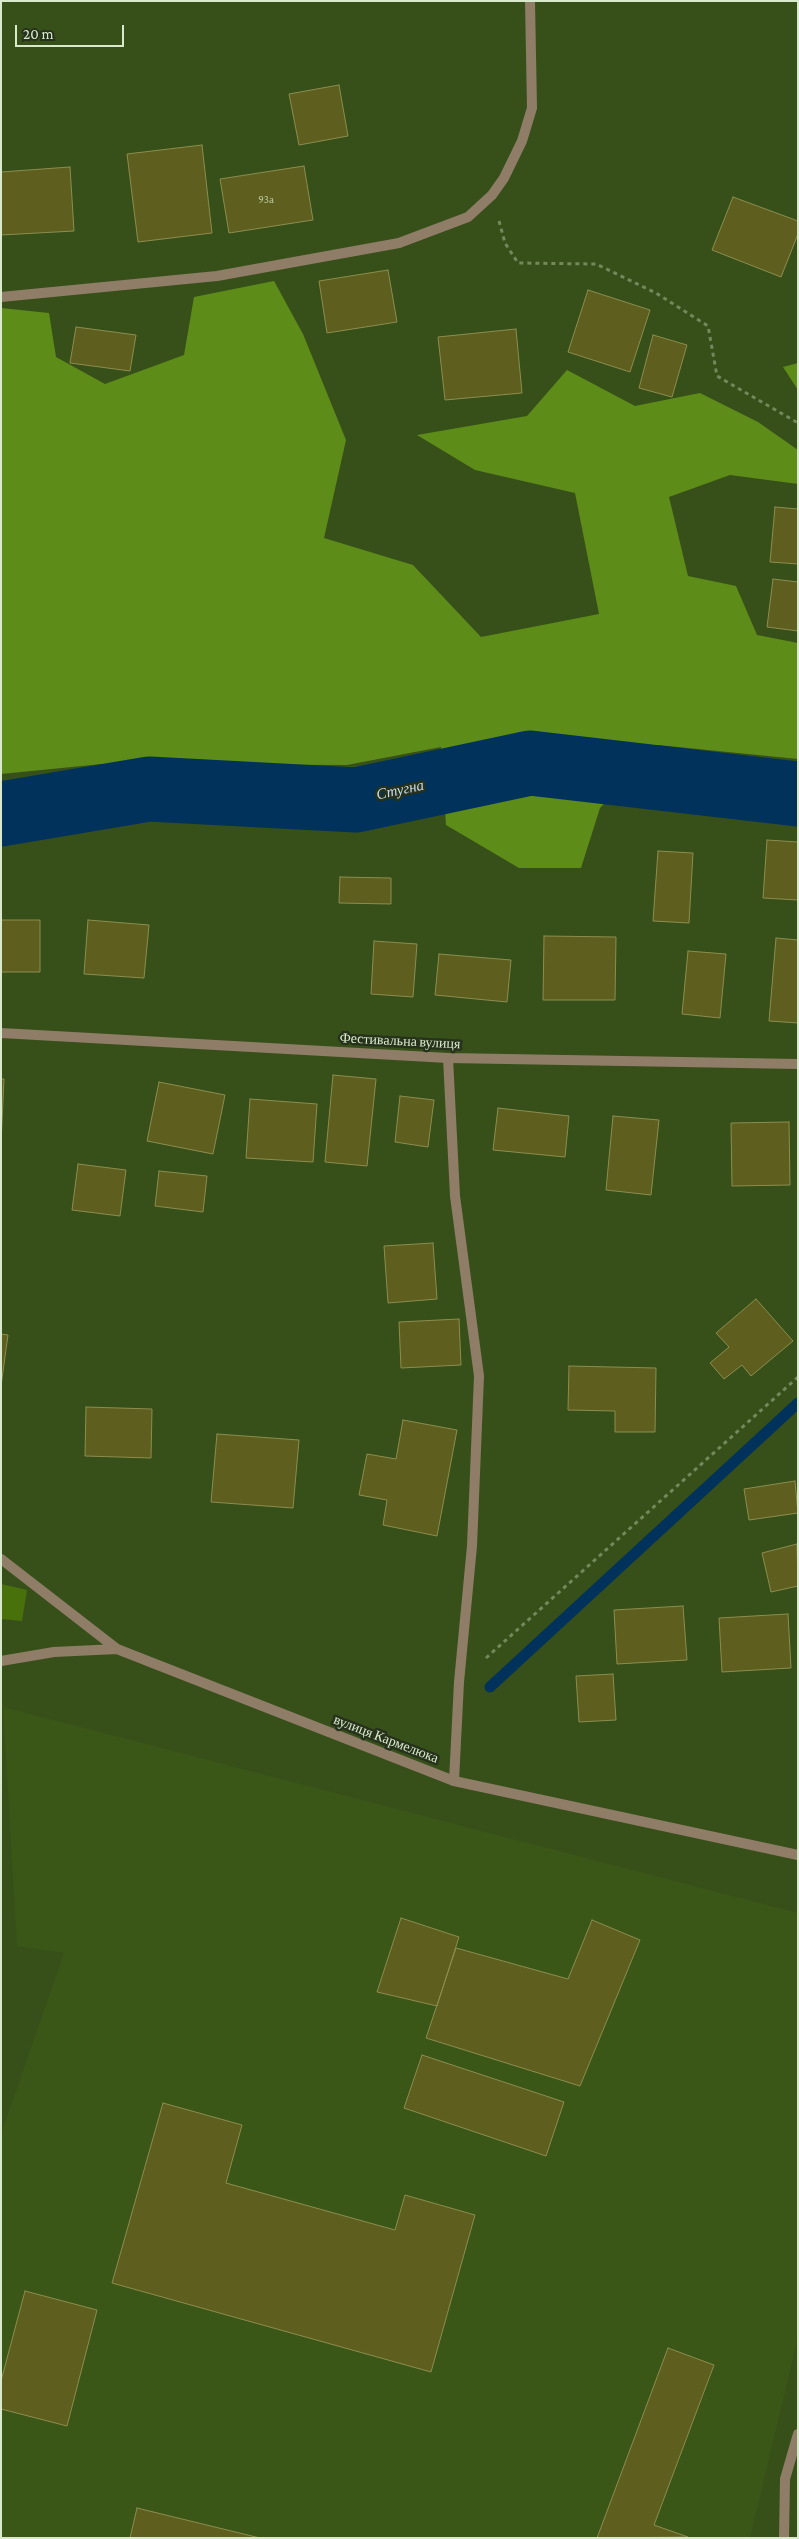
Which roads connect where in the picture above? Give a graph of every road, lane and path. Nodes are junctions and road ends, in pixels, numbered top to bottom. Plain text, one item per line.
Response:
1 (530, 1) edge
2 (492, 195) junction
3 (1, 297) edge
4 (798, 423) edge
5 (1, 1033) edge
6 (448, 1058) junction
7 (798, 1064) edge
8 (798, 1377) edge
9 (1, 1559) edge
10 (117, 1649) junction
11 (1, 1661) edge
12 (459, 1682) junction
13 (454, 1781) junction
14 (798, 1855) edge
15 (798, 2434) edge
16 (784, 2538) edge

1 - 2 street
2 - 3 street
2 - 4 path
5 - 6 street, Фестивальна вулиця
6 - 7 street, Фестивальна вулиця
6 - 12 street
8 - 12 path
9 - 10 street, вулиця Кармелюка
10 - 11 street
10 - 13 street, вулиця Кармелюка
12 - 13 street
13 - 14 street, вулиця Кармелюка
15 - 16 street

